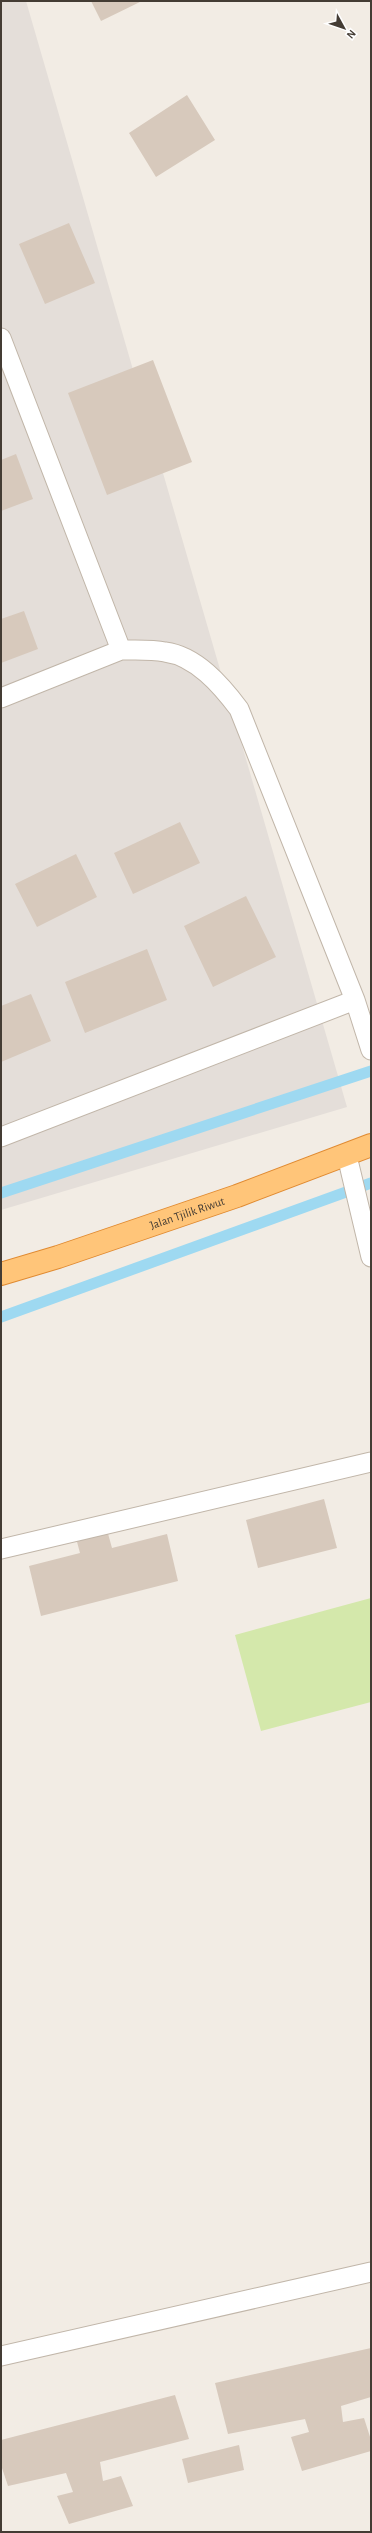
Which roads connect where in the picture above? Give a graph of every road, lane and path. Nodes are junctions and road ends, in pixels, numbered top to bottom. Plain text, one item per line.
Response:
1 (1, 338) edge
2 (121, 650) junction
3 (1, 698) edge
4 (355, 1000) junction
5 (371, 1050) edge
6 (1, 1137) edge
7 (371, 1145) edge
8 (347, 1156) junction
9 (371, 1256) edge
10 (1, 1274) edge
11 (371, 1462) edge
12 (1, 1549) edge
13 (371, 2272) edge
14 (1, 2356) edge

1 - 2 lane
2 - 3 lane
2 - 4 lane
4 - 5 lane
4 - 6 lane
7 - 8 highway, Jalan Tjilik Riwut
8 - 9 lane
8 - 10 highway, Jalan Tjilik Riwut
11 - 12 lane
13 - 14 lane

